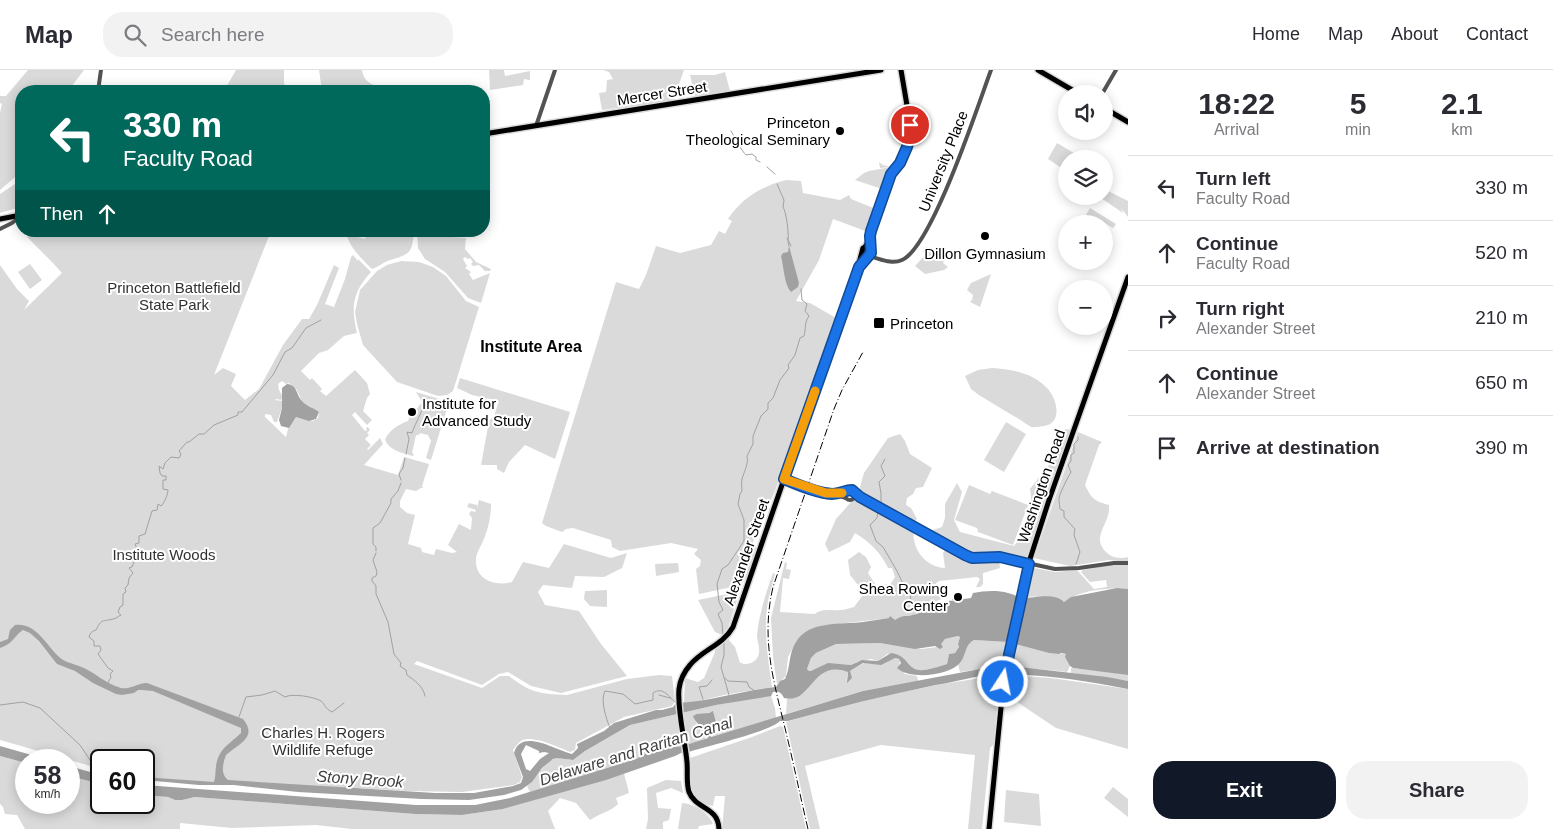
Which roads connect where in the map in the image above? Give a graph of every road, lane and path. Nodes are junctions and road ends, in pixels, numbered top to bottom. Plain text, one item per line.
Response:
1 (101, 70) edge
2 (555, 70) edge
3 (881, 70) edge
4 (901, 70) edge
5 (990, 70) edge
6 (1038, 70) edge
7 (1116, 70) edge
8 (99, 85) edge
9 (1064, 85) edge
10 (1107, 85) edge
11 (1113, 113) edge
12 (1128, 122) edge
13 (536, 126) junction
14 (490, 133) edge
15 (4, 218) edge
16 (15, 219) edge
17 (9, 225) junction
18 (0, 229) edge
19 (870, 236) junction
20 (863, 249) junction
21 (870, 253) junction
22 (859, 267) junction
23 (1128, 277) edge
24 (784, 479) junction
25 (846, 491) junction
26 (832, 494) junction
27 (854, 496) junction
28 (846, 498) junction
29 (1128, 563) edge
30 (1029, 564) junction
31 (719, 829) edge
32 (988, 829) edge

1 - 8 street
2 - 13 street
3 - 13 main road, Mercer Street
4 - 19 main road, Alexander Street
5 - 21 street, University Place
6 - 9 main road
7 - 10 street
11 - 12 main road
13 - 14 main road, Mercer Street
15 - 17 street
15 - 18 street
16 - 17 street
17 - 18 street
19 - 20 main road, Alexander Street
19 - 21 main road, Alexander Street
20 - 21 main road
20 - 21 main road
20 - 22 main road, Alexander Street
21 - 22 main road, Alexander Street
22 - 24 main road, Alexander Street
23 - 30 main road, Washington Road
24 - 26 street
24 - 31 main road, Alexander Street
25 - 26 street
25 - 27 street
25 - 28 street
26 - 28 street
27 - 28 street
27 - 30 street
29 - 30 street
30 - 32 main road, Washington Road

